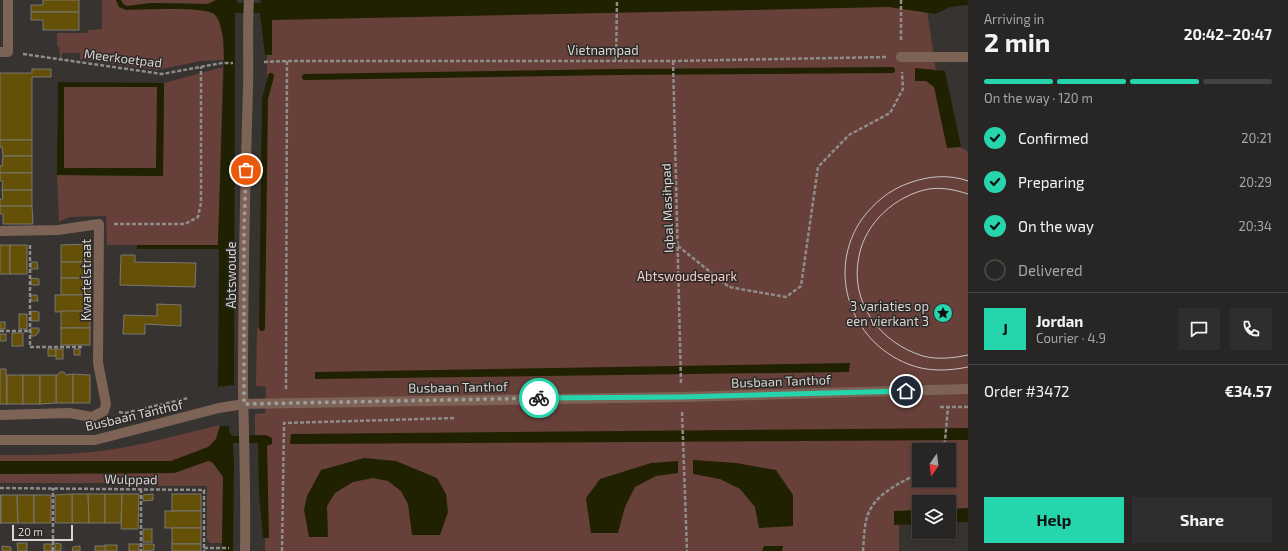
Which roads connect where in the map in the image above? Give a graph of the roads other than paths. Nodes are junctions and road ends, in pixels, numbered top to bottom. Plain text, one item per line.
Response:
1 (8, 0) edge
2 (249, 0) edge
3 (4, 52) edge
4 (901, 57) road end
5 (968, 57) edge
6 (0, 231) edge
7 (968, 389) edge
8 (239, 404) junction
9 (0, 415) edge
10 (0, 440) edge
11 (245, 551) edge

1 - 3 street
2 - 8 street, Abtswoude
4 - 5 street
6 - 9 street, Kwartelstraat
7 - 8 street, Busbaan Tanthof
8 - 10 street, Busbaan Tanthof
8 - 11 street, Abtswoude

